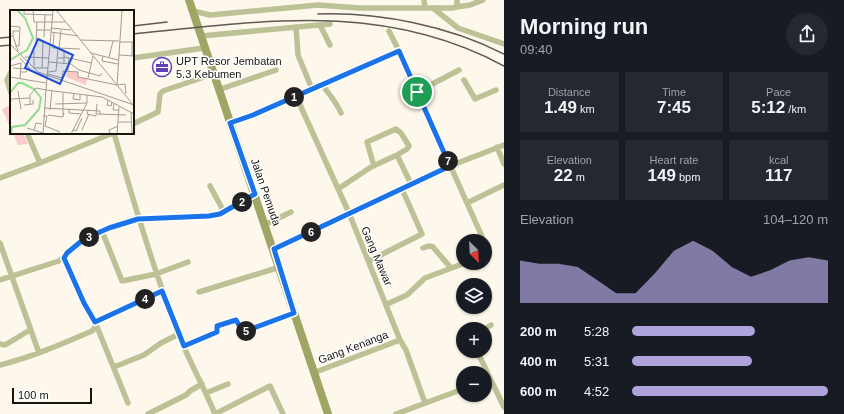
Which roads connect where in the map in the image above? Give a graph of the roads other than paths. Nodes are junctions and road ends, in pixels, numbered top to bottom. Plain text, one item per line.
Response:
1 (189, 0) edge
2 (424, 0) edge
3 (457, 0) edge
4 (483, 0) edge
5 (457, 7) junction
6 (425, 8) junction
7 (433, 8) junction
8 (193, 11) junction
9 (330, 24) dead end
10 (320, 25) junction
11 (296, 27) junction
12 (390, 31) dead end
13 (201, 36) junction
14 (504, 44) edge
15 (330, 45) dead end
16 (204, 48) junction
17 (399, 51) junction
18 (134, 58) edge
19 (276, 70) dead end
20 (459, 70) dead end
21 (10, 74) edge
22 (213, 74) junction
23 (464, 80) dead end
24 (322, 84) junction
25 (312, 89) junction
26 (10, 90) edge
27 (218, 90) junction
28 (496, 90) dead end
29 (417, 92) junction
30 (296, 96) junction
31 (341, 113) dead end
32 (230, 123) junction
33 (134, 124) edge
34 (27, 134) edge
35 (112, 134) edge
36 (114, 134) edge
37 (504, 145) edge
38 (497, 147) junction
39 (397, 155) junction
40 (40, 163) junction
41 (504, 164) edge
42 (374, 166) junction
43 (450, 166) junction
44 (0, 178) edge
45 (411, 184) junction
46 (504, 185) edge
47 (210, 186) dead end
48 (402, 188) junction
49 (338, 190) junction
50 (255, 194) junction
51 (467, 203) junction
52 (224, 212) junction
53 (291, 212) dead end
54 (349, 213) junction
55 (138, 219) junction
56 (266, 224) junction
57 (102, 231) junction
58 (481, 234) edge
59 (0, 243) edge
60 (423, 248) dead end
61 (274, 249) junction
62 (64, 258) junction
63 (368, 261) junction
64 (188, 262) dead end
65 (456, 266) edge
66 (280, 267) junction
67 (451, 268) junction
68 (156, 274) junction
69 (11, 277) junction
70 (0, 280) edge
71 (162, 291) junction
72 (199, 292) dead end
73 (387, 304) junction
74 (294, 313) junction
75 (95, 322) junction
76 (30, 330) junction
77 (179, 334) junction
78 (400, 340) junction
79 (0, 344) edge
80 (184, 346) junction
81 (39, 353) junction
82 (0, 365) edge
83 (114, 367) junction
84 (313, 373) junction
85 (202, 384) junction
86 (228, 384) dead end
87 (492, 388) edge
88 (456, 392) edge
89 (206, 393) junction
90 (128, 403) dead end
91 (425, 403) junction
92 (504, 407) edge
93 (148, 414) edge
94 (215, 414) edge
95 (283, 414) edge
96 (328, 414) edge
97 (396, 414) edge

1 - 8 main road, Jalan Pemuda
2 - 6 street
3 - 5 street
4 - 5 street
5 - 7 street
6 - 7 street
6 - 8 street
7 - 14 street
8 - 13 main road, Jalan Pemuda
9 - 10 street
10 - 11 street
10 - 15 street
11 - 13 street
11 - 25 street
12 - 17 street
13 - 16 main road, Jalan Pemuda
16 - 18 street
16 - 22 main road, Jalan Pemuda
17 - 24 street
17 - 29 street
19 - 27 street
20 - 29 street
21 - 26 street
22 - 27 main road, Jalan Pemuda
22 - 33 street
23 - 28 street
24 - 25 street
24 - 31 street
25 - 30 street
27 - 32 main road, Jalan Pemuda
29 - 43 street
30 - 32 street
30 - 49 street, Gang Mawar
32 - 50 main road, Jalan Pemuda
34 - 40 street
35 - 40 street
36 - 55 street
37 - 38 street
38 - 41 street
38 - 43 street
39 - 42 street
39 - 42 street
39 - 45 street
40 - 44 street
42 - 49 street
43 - 45 street
43 - 51 street
45 - 48 street
46 - 51 street
47 - 52 street
48 - 54 street
48 - 63 street
49 - 54 street, Gang Mawar
50 - 52 street
50 - 56 main road, Jalan Pemuda
51 - 58 street
52 - 55 street
53 - 56 street
54 - 61 street
54 - 63 street, Gang Mawar
55 - 57 street
55 - 68 street
56 - 61 main road, Jalan Pemuda
57 - 62 street
57 - 68 street
59 - 69 street
60 - 67 street
61 - 66 main road, Jalan Pemuda
62 - 69 street
62 - 75 street
63 - 73 street, Gang Mawar
64 - 68 street
65 - 67 street
66 - 72 street
66 - 74 main road, Jalan Pemuda
67 - 73 street
68 - 71 street
69 - 70 street
69 - 76 street
71 - 75 street
71 - 77 street
73 - 78 street, Gang Mawar
74 - 80 street
74 - 84 main road, Jalan Pemuda
75 - 81 street
75 - 83 street
76 - 79 street
76 - 81 street
77 - 80 street
77 - 83 street
78 - 84 street, Gang Kenanga
78 - 91 street, Gang Mawar
80 - 85 street
81 - 82 street
83 - 90 street
84 - 96 main road, Jalan Pemuda
85 - 89 street
85 - 93 street
86 - 89 street
87 - 92 street
88 - 91 street
89 - 94 street
91 - 97 street
94 - 95 street

